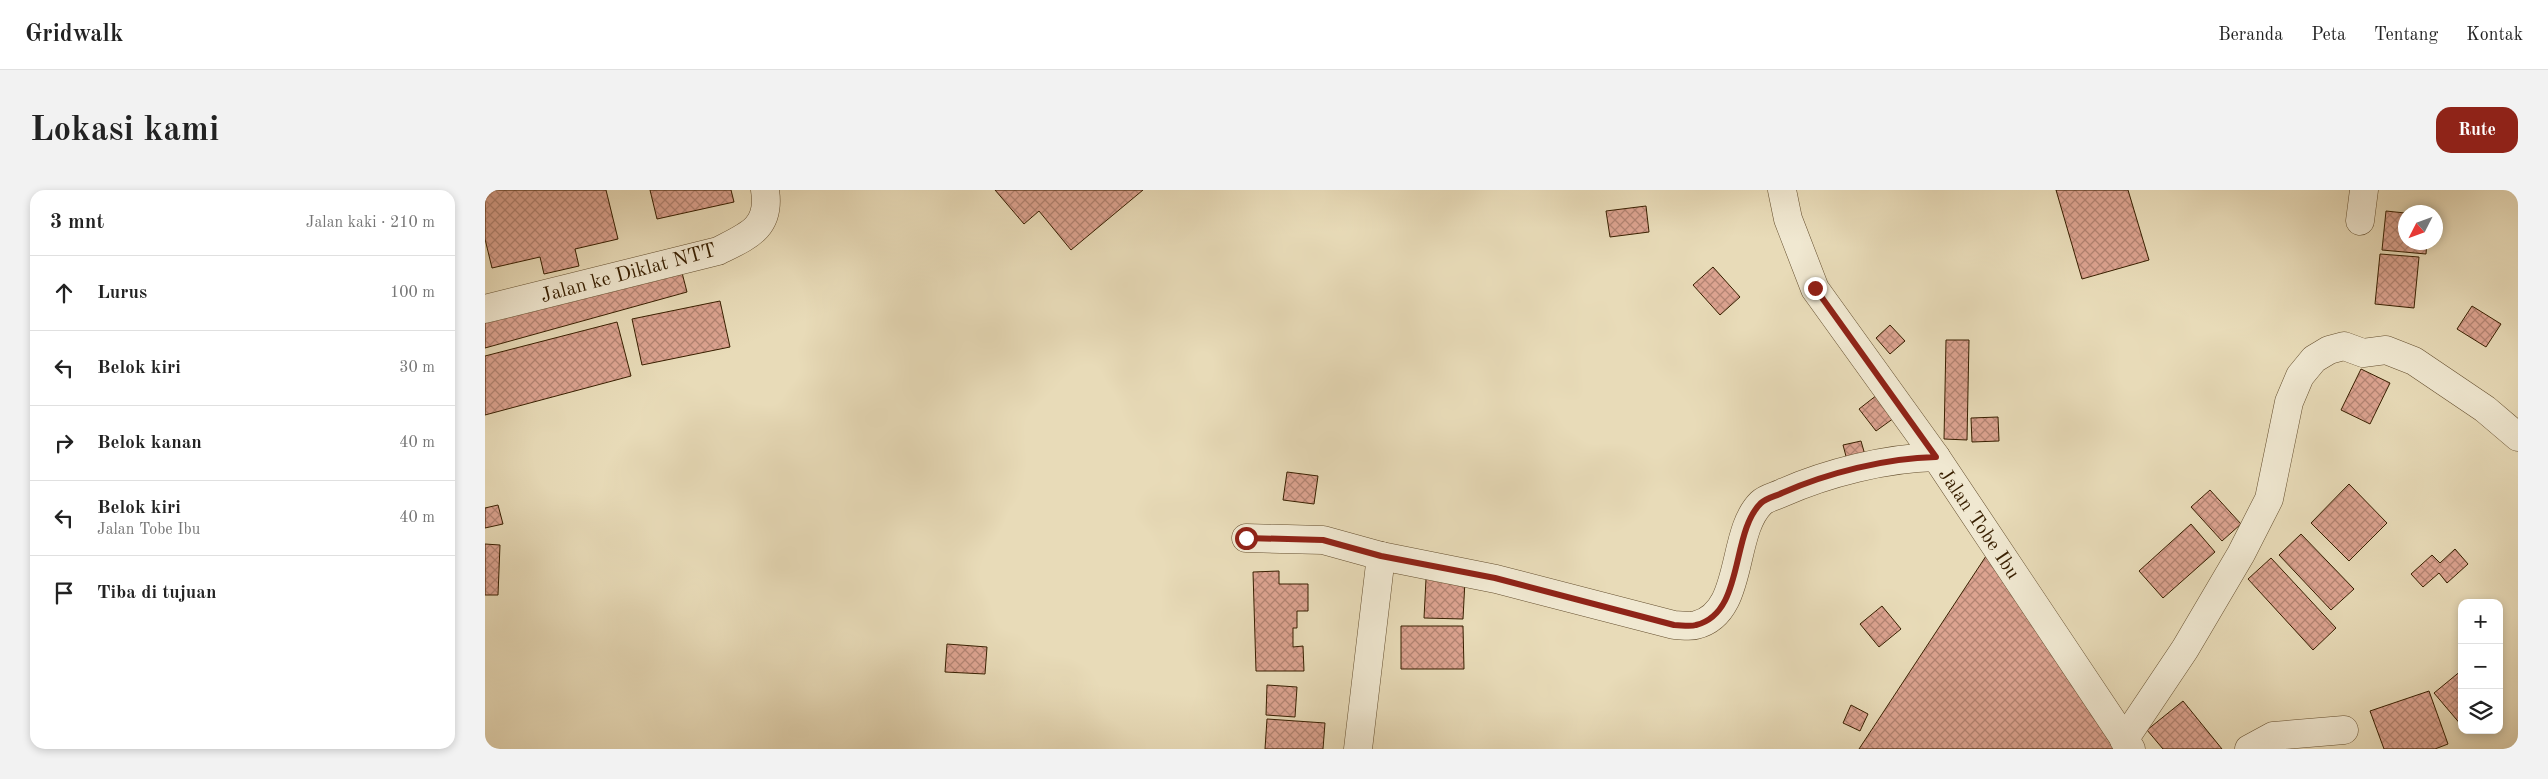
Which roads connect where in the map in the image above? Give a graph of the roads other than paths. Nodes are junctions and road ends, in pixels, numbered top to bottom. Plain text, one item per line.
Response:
1 (765, 190) edge
2 (1782, 190) edge
3 (2364, 190) edge
4 (2360, 221) dead end
5 (485, 309) edge
6 (2518, 437) edge
7 (1936, 457) junction
8 (1246, 538) dead end
9 (1381, 556) junction
10 (2344, 730) dead end
11 (2128, 744) edge
12 (1358, 749) edge
13 (2249, 749) edge

1 - 5 street, Jalan ke Diklat NTT
2 - 7 street, Jalan Tobe Ibu
3 - 4 street
6 - 11 street
7 - 9 street
7 - 11 street, Jalan Tobe Ibu
8 - 9 street
9 - 12 street
10 - 13 street

